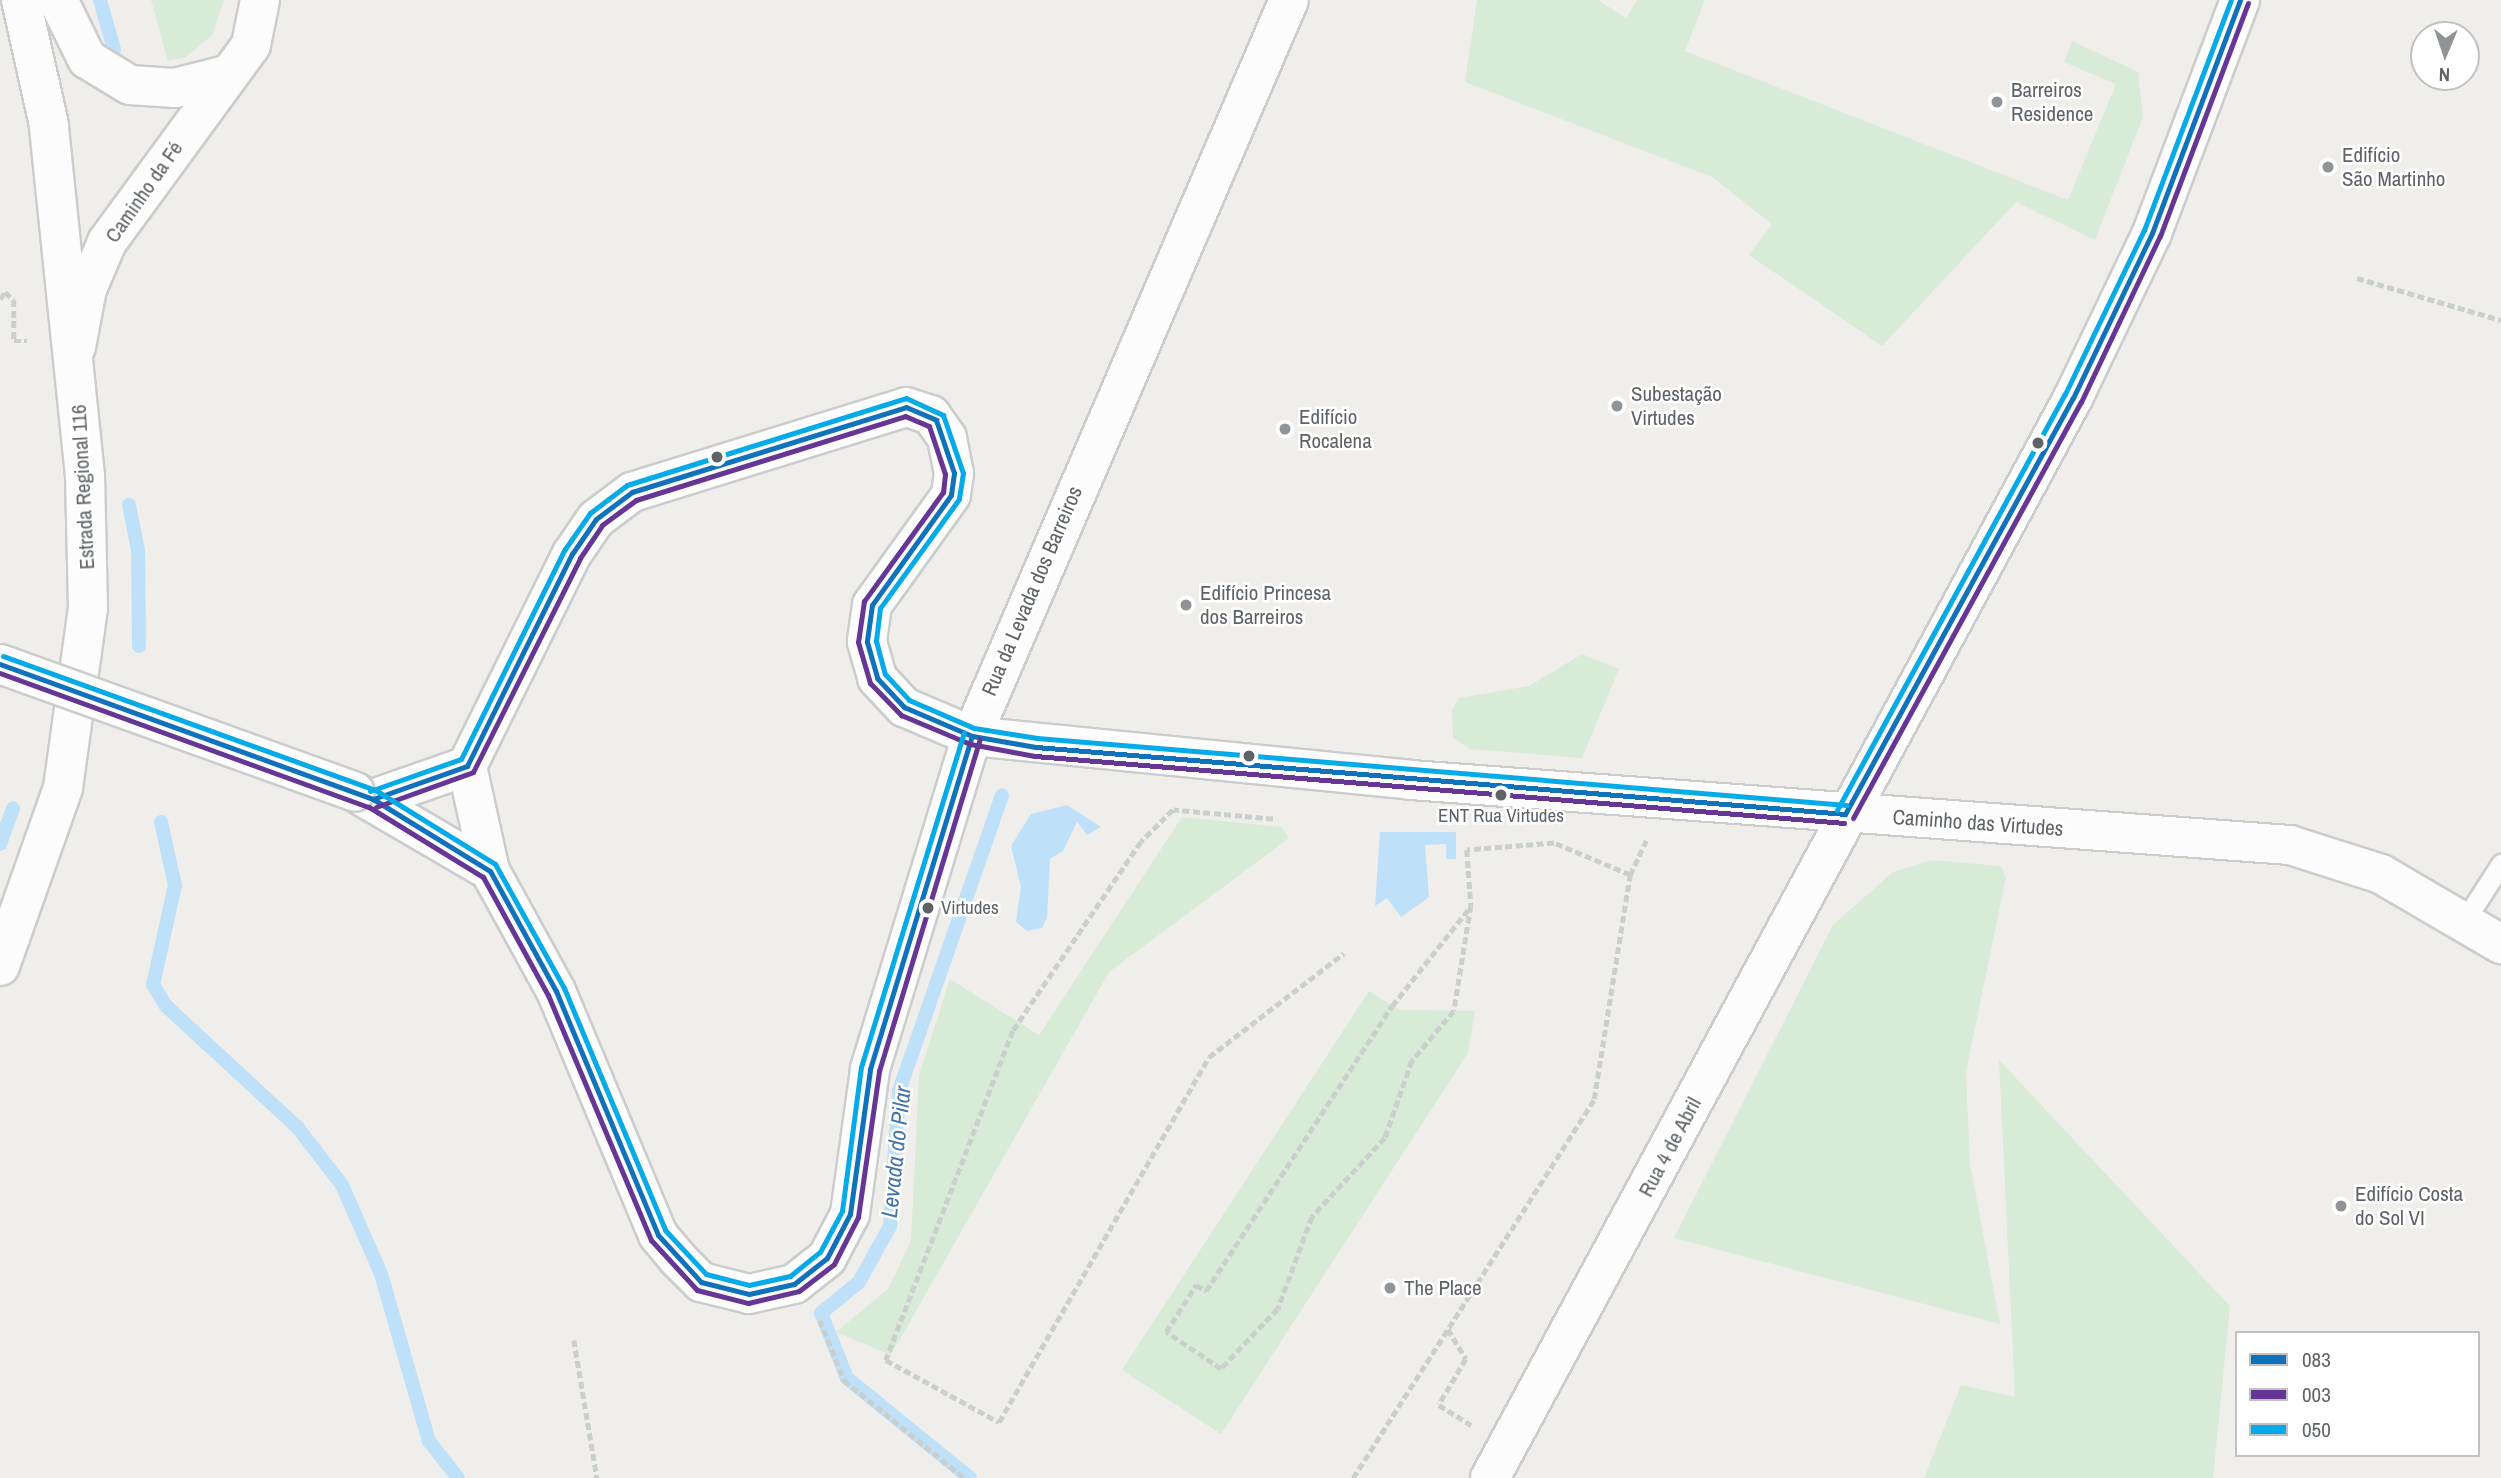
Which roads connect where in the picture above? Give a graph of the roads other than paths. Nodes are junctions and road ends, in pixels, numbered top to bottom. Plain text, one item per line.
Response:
1 (21, 0) edge
2 (58, 0) edge
3 (260, 0) edge
4 (1289, 0) edge
5 (2240, 0) edge
6 (226, 75) junction
7 (74, 359) junction
8 (0, 664) edge
9 (972, 736) junction
10 (467, 766) junction
11 (364, 795) junction
12 (1845, 814) junction
13 (2501, 864) edge
14 (489, 871) junction
15 (2465, 920) junction
16 (2501, 944) edge
17 (0, 966) edge
18 (1490, 1478) edge

1 - 7 street, Estrada Regional 116
2 - 6 street
3 - 6 street, Caminho da Fé
4 - 9 street, Rua da Levada dos Barreiros
5 - 12 street, Rua 4 de Abril
6 - 7 street, Caminho da Fé
7 - 17 street, Estrada Regional 116
8 - 11 street, Rua da Levada dos Barreiros, bridge
9 - 10 street, Caminho das Virtudes
9 - 12 street, Caminho das Virtudes
9 - 14 street, Rua da Levada dos Barreiros
10 - 11 street
10 - 14 street
11 - 14 street, Rua da Levada dos Barreiros
12 - 15 street, Caminho das Virtudes
12 - 18 street, Rua 4 de Abril
13 - 15 lane
15 - 16 street, Caminho das Virtudes

